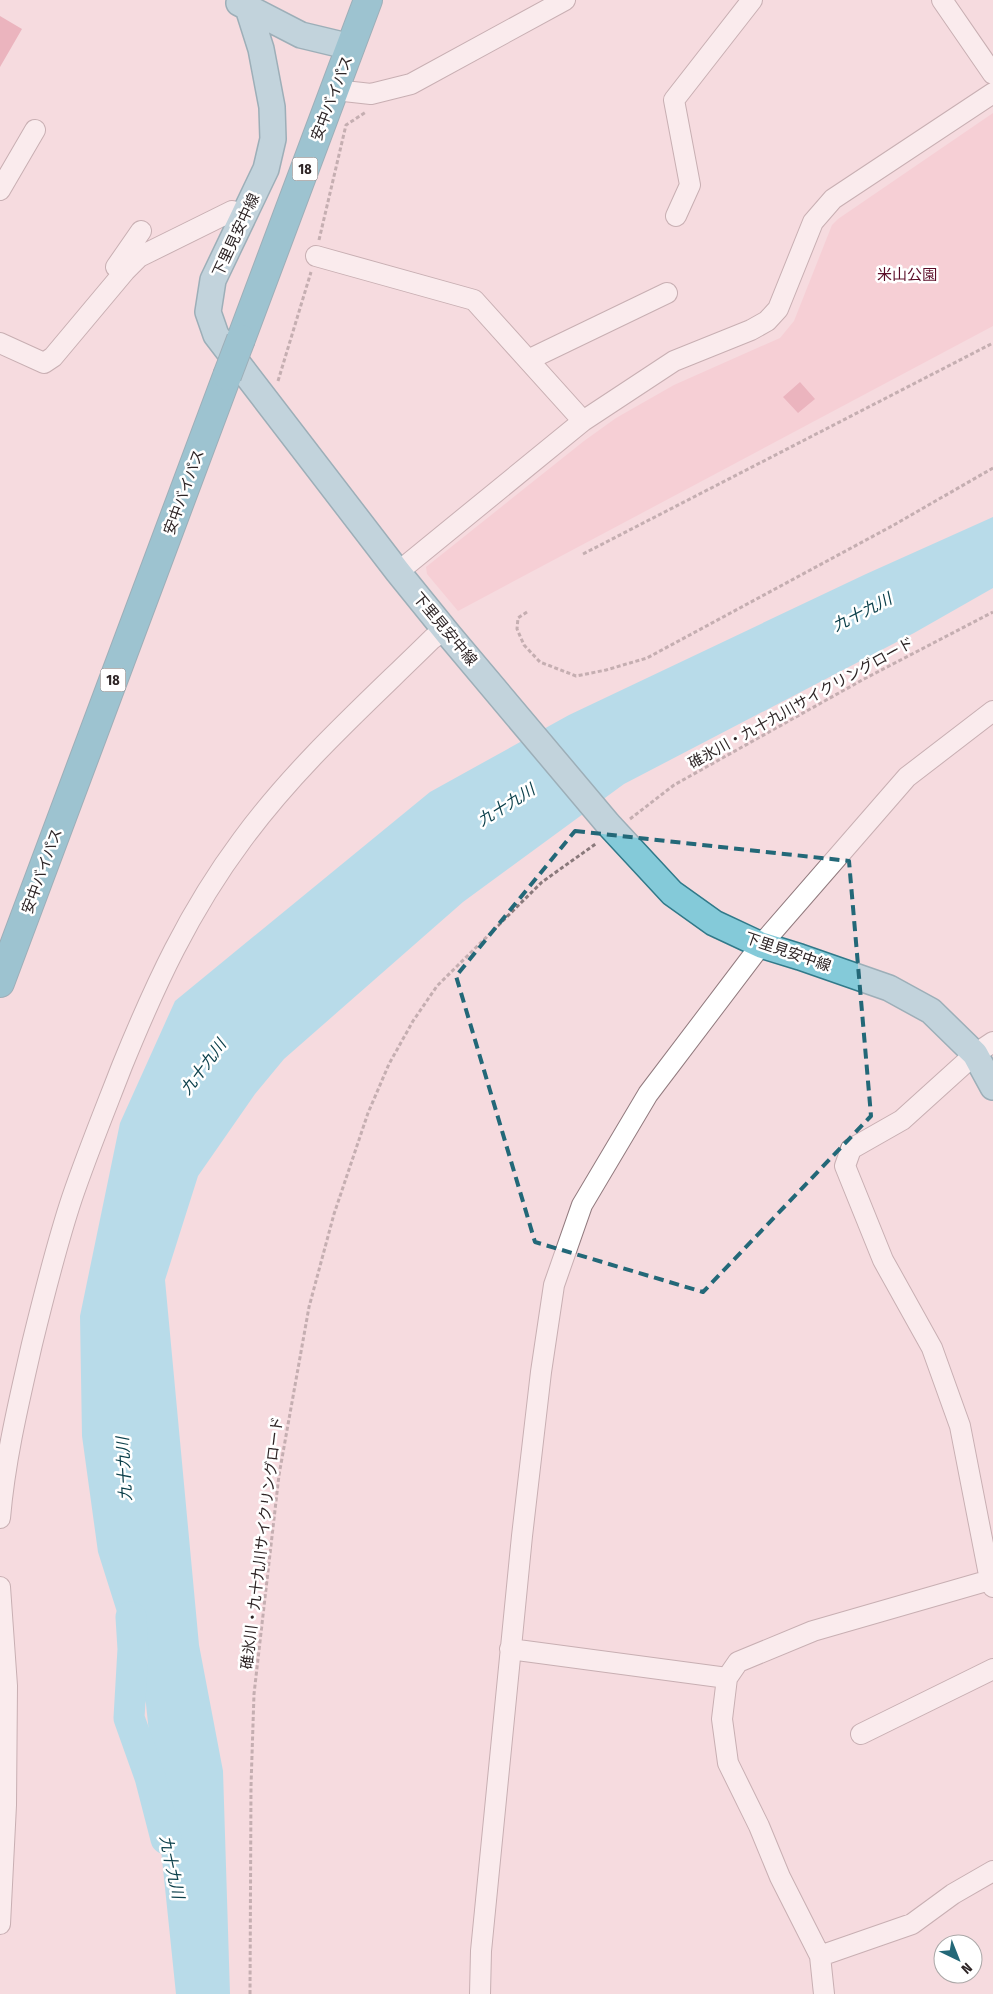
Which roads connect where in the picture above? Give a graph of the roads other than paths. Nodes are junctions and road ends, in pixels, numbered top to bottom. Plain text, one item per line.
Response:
1 (368, 0) edge
2 (566, 0) edge
3 (752, 0) edge
4 (942, 0) edge
5 (240, 4) edge
6 (301, 35) junction
7 (351, 47) junction
8 (264, 66) junction
9 (993, 74) edge
10 (335, 90) junction
11 (993, 93) edge
12 (35, 130) dead end
13 (0, 190) edge
14 (246, 214) junction
15 (676, 216) dead end
16 (141, 231) dead end
17 (316, 256) road end
18 (115, 283) junction
19 (666, 293) dead end
20 (0, 343) edge
21 (528, 360) junction
22 (582, 421) junction
23 (398, 572) junction
24 (447, 632) junction
25 (993, 711) edge
26 (761, 945) junction
27 (0, 983) edge
28 (984, 1048) edge
29 (993, 1087) edge
30 (0, 1518) edge
31 (991, 1584) edge
32 (0, 1587) edge
33 (510, 1649) junction
34 (993, 1669) edge
35 (727, 1678) junction
36 (3, 1732) edge
37 (861, 1734) dead end
38 (993, 1872) edge
39 (0, 1924) edge
40 (820, 1956) junction
41 (480, 1994) edge
42 (824, 1994) edge

1 - 7 highway, 安中バイパス / 18
2 - 10 street
3 - 15 street
4 - 9 street
5 - 6 main road
5 - 8 main road, 下里見安中線
6 - 7 main road
6 - 8 main road
7 - 10 highway, 安中バイパス / 18
8 - 14 main road, 下里見安中線
10 - 27 highway, 安中バイパス / 18, bridge
11 - 22 street
12 - 13 street
14 - 18 street
14 - 23 main road, 下里見安中線
16 - 18 street
17 - 21 street
18 - 20 street
19 - 21 street
21 - 22 street
22 - 23 street
23 - 24 main road, 下里見安中線
24 - 26 main road, 下里見安中線
24 - 30 street
25 - 26 street
26 - 28 main road, 下里見安中線
26 - 33 street
28 - 29 main road, 下里見安中線
28 - 31 street
31 - 35 street
32 - 36 street
33 - 35 street
33 - 41 street
34 - 37 street
35 - 40 street
36 - 39 street
38 - 40 street
40 - 42 street

